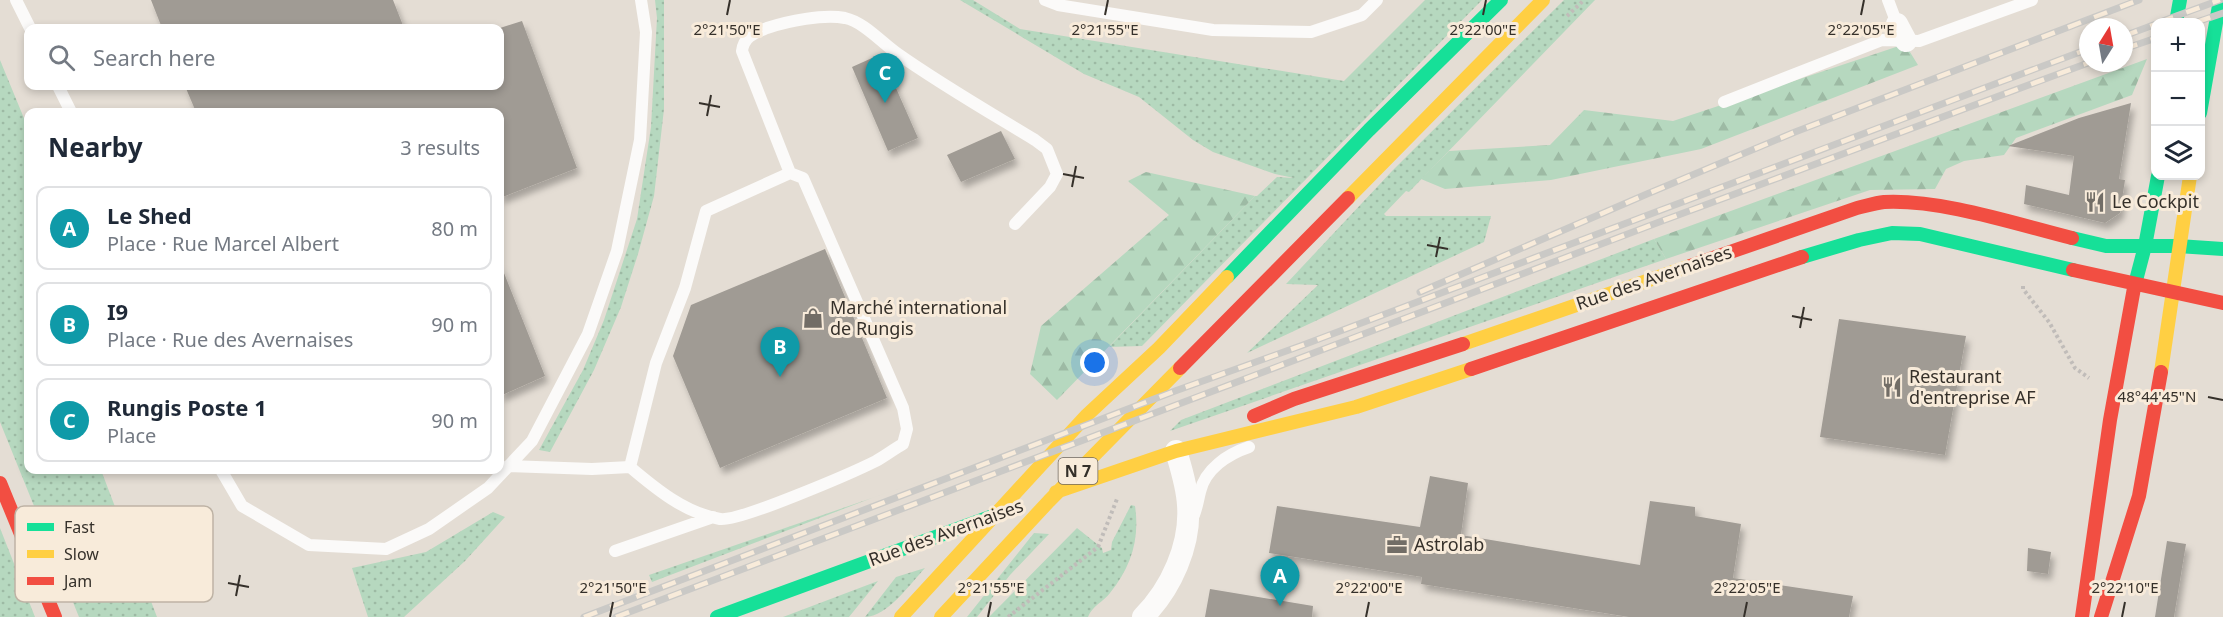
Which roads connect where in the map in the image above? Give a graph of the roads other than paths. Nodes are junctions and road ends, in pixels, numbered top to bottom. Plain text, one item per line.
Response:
1 (16, 0) edge
2 (641, 0) edge
3 (1045, 0) edge
4 (1377, 0) edge
5 (1501, 0) edge
6 (1543, 0) edge
7 (1888, 0) edge
8 (2032, 0) edge
9 (2180, 0) edge
10 (2220, 0) edge
11 (2177, 18) edge
12 (28, 24) edge
13 (1902, 32) junction
14 (2205, 84) edge
15 (60, 90) edge
16 (1724, 102) dead end
17 (69, 108) edge
18 (790, 173) junction
19 (2157, 180) edge
20 (2189, 180) edge
21 (1015, 224) dead end
22 (2145, 246) junction
23 (2178, 246) junction
24 (2223, 249) edge
25 (2134, 285) junction
26 (2171, 293) junction
27 (2223, 303) edge
28 (1354, 407) junction
29 (1176, 451) junction
30 (508, 466) junction
31 (630, 466) junction
32 (504, 470) edge
33 (223, 474) edge
34 (501, 474) edge
35 (0, 483) edge
36 (712, 517) junction
37 (15, 520) edge
38 (1186, 536) junction
39 (2108, 542) junction
40 (615, 551) dead end
41 (49, 602) edge
42 (55, 617) edge
43 (717, 617) edge
44 (901, 617) edge
45 (941, 617) edge
46 (1143, 617) edge
47 (2082, 617) edge
48 (2101, 617) edge

1 - 12 lane
2 - 30 lane
3 - 4 lane
5 - 44 main road, N 7
6 - 45 main road, N 7
7 - 13 lane
8 - 13 lane
9 - 11 main road
10 - 14 main road
13 - 16 lane
15 - 17 lane
18 - 21 lane
18 - 31 lane
18 - 36 lane
19 - 22 main road
20 - 23 main road
22 - 23 main road, Rue des Avernaises
22 - 25 main road
22 - 29 main road, Rue des Avernaises
23 - 24 main road, Rue des Avernaises
23 - 26 main road
25 - 26 main road, Rue des Avernaises
25 - 28 main road, Rue des Avernaises
25 - 39 main road
26 - 27 main road, Rue des Avernaises
26 - 39 main road
28 - 29 main road, Rue des Avernaises
28 - 38 lane
29 - 38 street
29 - 43 main road, Rue des Avernaises
30 - 31 lane
30 - 32 lane
31 - 36 lane
33 - 34 lane
35 - 37 main road
36 - 40 lane
38 - 46 street
39 - 47 main road
39 - 48 main road
41 - 42 main road

